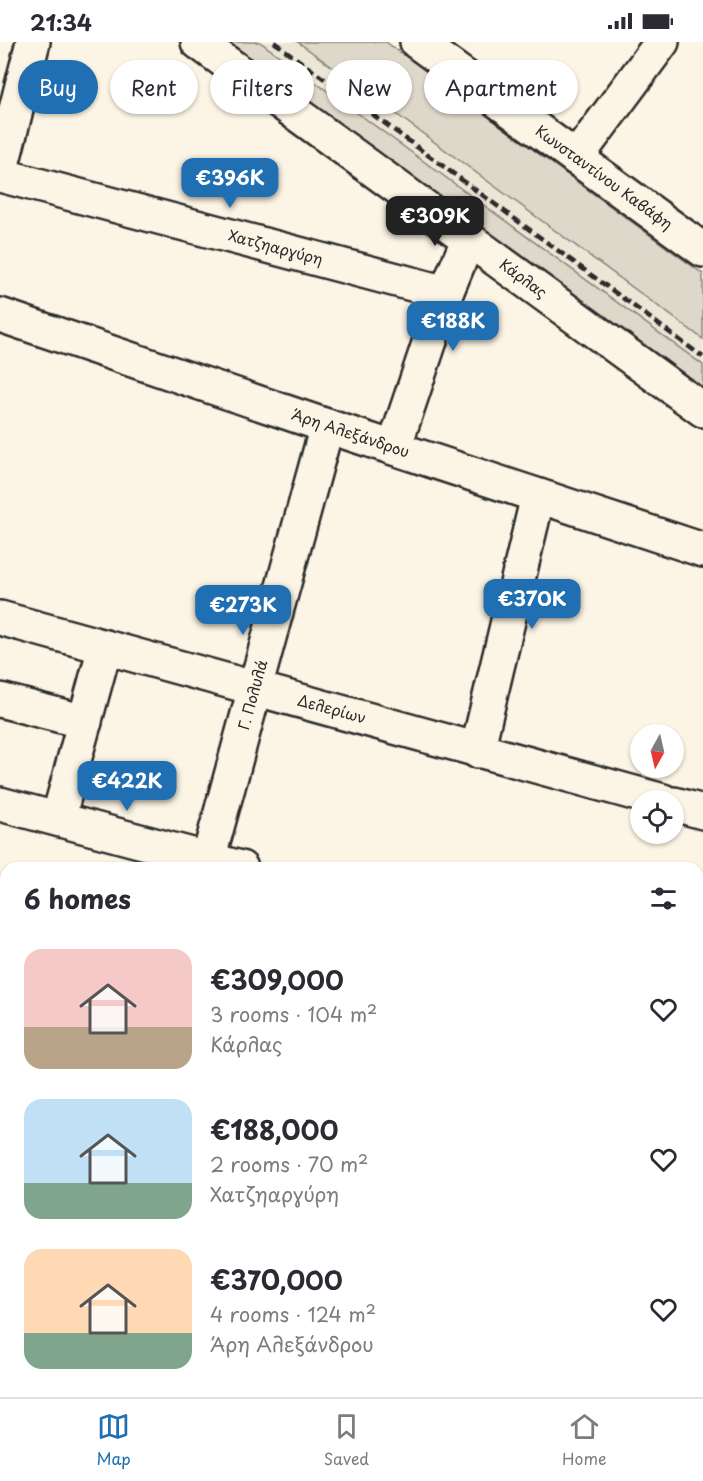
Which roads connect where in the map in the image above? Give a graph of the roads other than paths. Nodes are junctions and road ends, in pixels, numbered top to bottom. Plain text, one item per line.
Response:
1 (33, 42) edge
2 (198, 42) edge
3 (417, 42) edge
4 (662, 42) edge
5 (576, 158) junction
6 (0, 174) edge
7 (468, 240) junction
8 (703, 250) edge
9 (446, 293) junction
10 (0, 315) edge
11 (703, 410) edge
12 (327, 426) junction
13 (394, 448) junction
14 (538, 496) junction
15 (703, 550) edge
16 (0, 618) edge
17 (105, 647) junction
18 (255, 689) junction
19 (0, 700) edge
20 (85, 722) junction
21 (477, 751) junction
22 (630, 792) edge
23 (0, 804) edge
24 (684, 807) edge
25 (703, 812) edge
26 (58, 819) junction
27 (208, 860) junction
28 (216, 862) edge

1 - 6 street
2 - 7 street, Κάρλας
3 - 5 street, Κωνσταντίνου Καβάφη
4 - 5 street
5 - 8 street, Κωνσταντίνου Καβάφη
6 - 9 street, Χατζηαργύρη
7 - 9 street
7 - 11 street, Κάρλας
9 - 13 street
10 - 12 street, Άρη Αλεξάνδρου
12 - 13 street, Άρη Αλεξάνδρου
12 - 18 street, Γ. Πολυλά
13 - 14 street, Άρη Αλεξάνδρου
14 - 15 street, Άρη Αλεξάνδρου
14 - 21 street
16 - 17 street, Δελερίων
17 - 18 street, Δελερίων
17 - 20 street
18 - 21 street, Δελερίων
18 - 27 street, Γ. Πολυλά
19 - 20 street
20 - 26 street
21 - 22 street, Δελερίων
23 - 26 street
24 - 25 street
26 - 27 street
27 - 28 street

